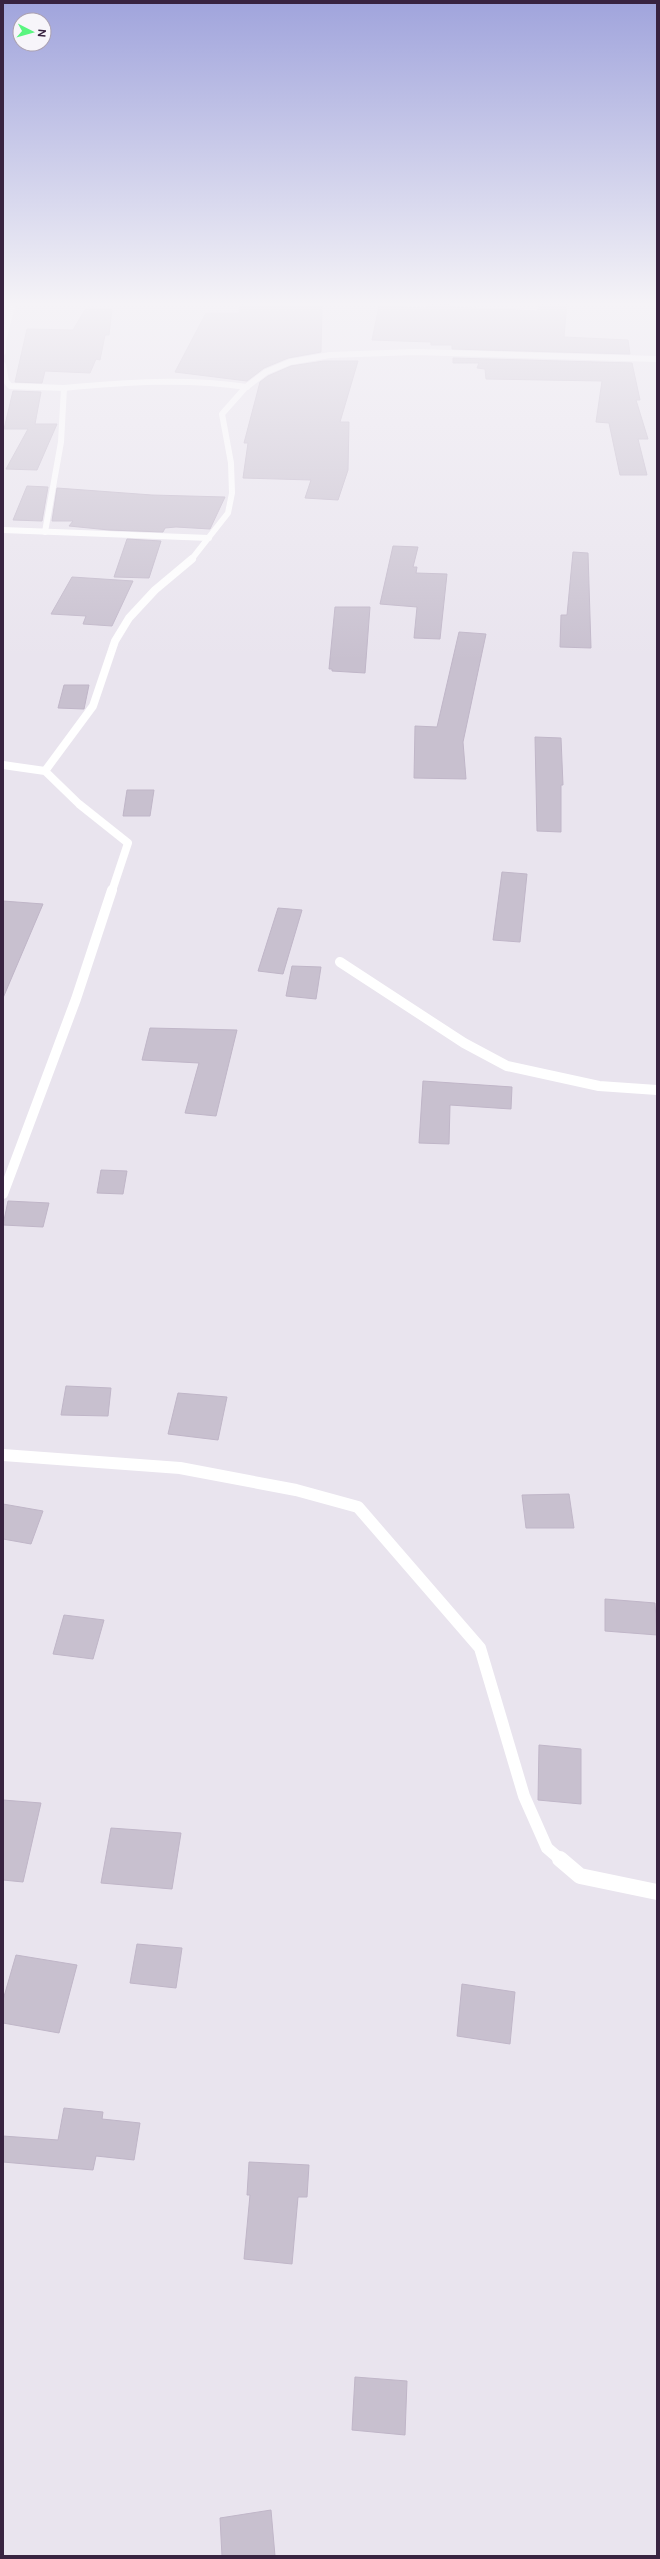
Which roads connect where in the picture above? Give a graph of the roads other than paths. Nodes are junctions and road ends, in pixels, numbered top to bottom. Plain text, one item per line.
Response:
1 (62, 421) edge
2 (223, 421) edge
3 (3, 530) edge
4 (45, 532) junction
5 (208, 538) junction
6 (3, 765) edge
7 (45, 772) junction
8 (340, 962) dead end
9 (657, 1090) edge
10 (3, 1194) edge
11 (3, 1455) edge
12 (657, 1892) edge

1 - 4 street
2 - 5 street
3 - 4 street
4 - 5 street
5 - 7 street
6 - 7 street
7 - 10 street
8 - 9 street
11 - 12 street

